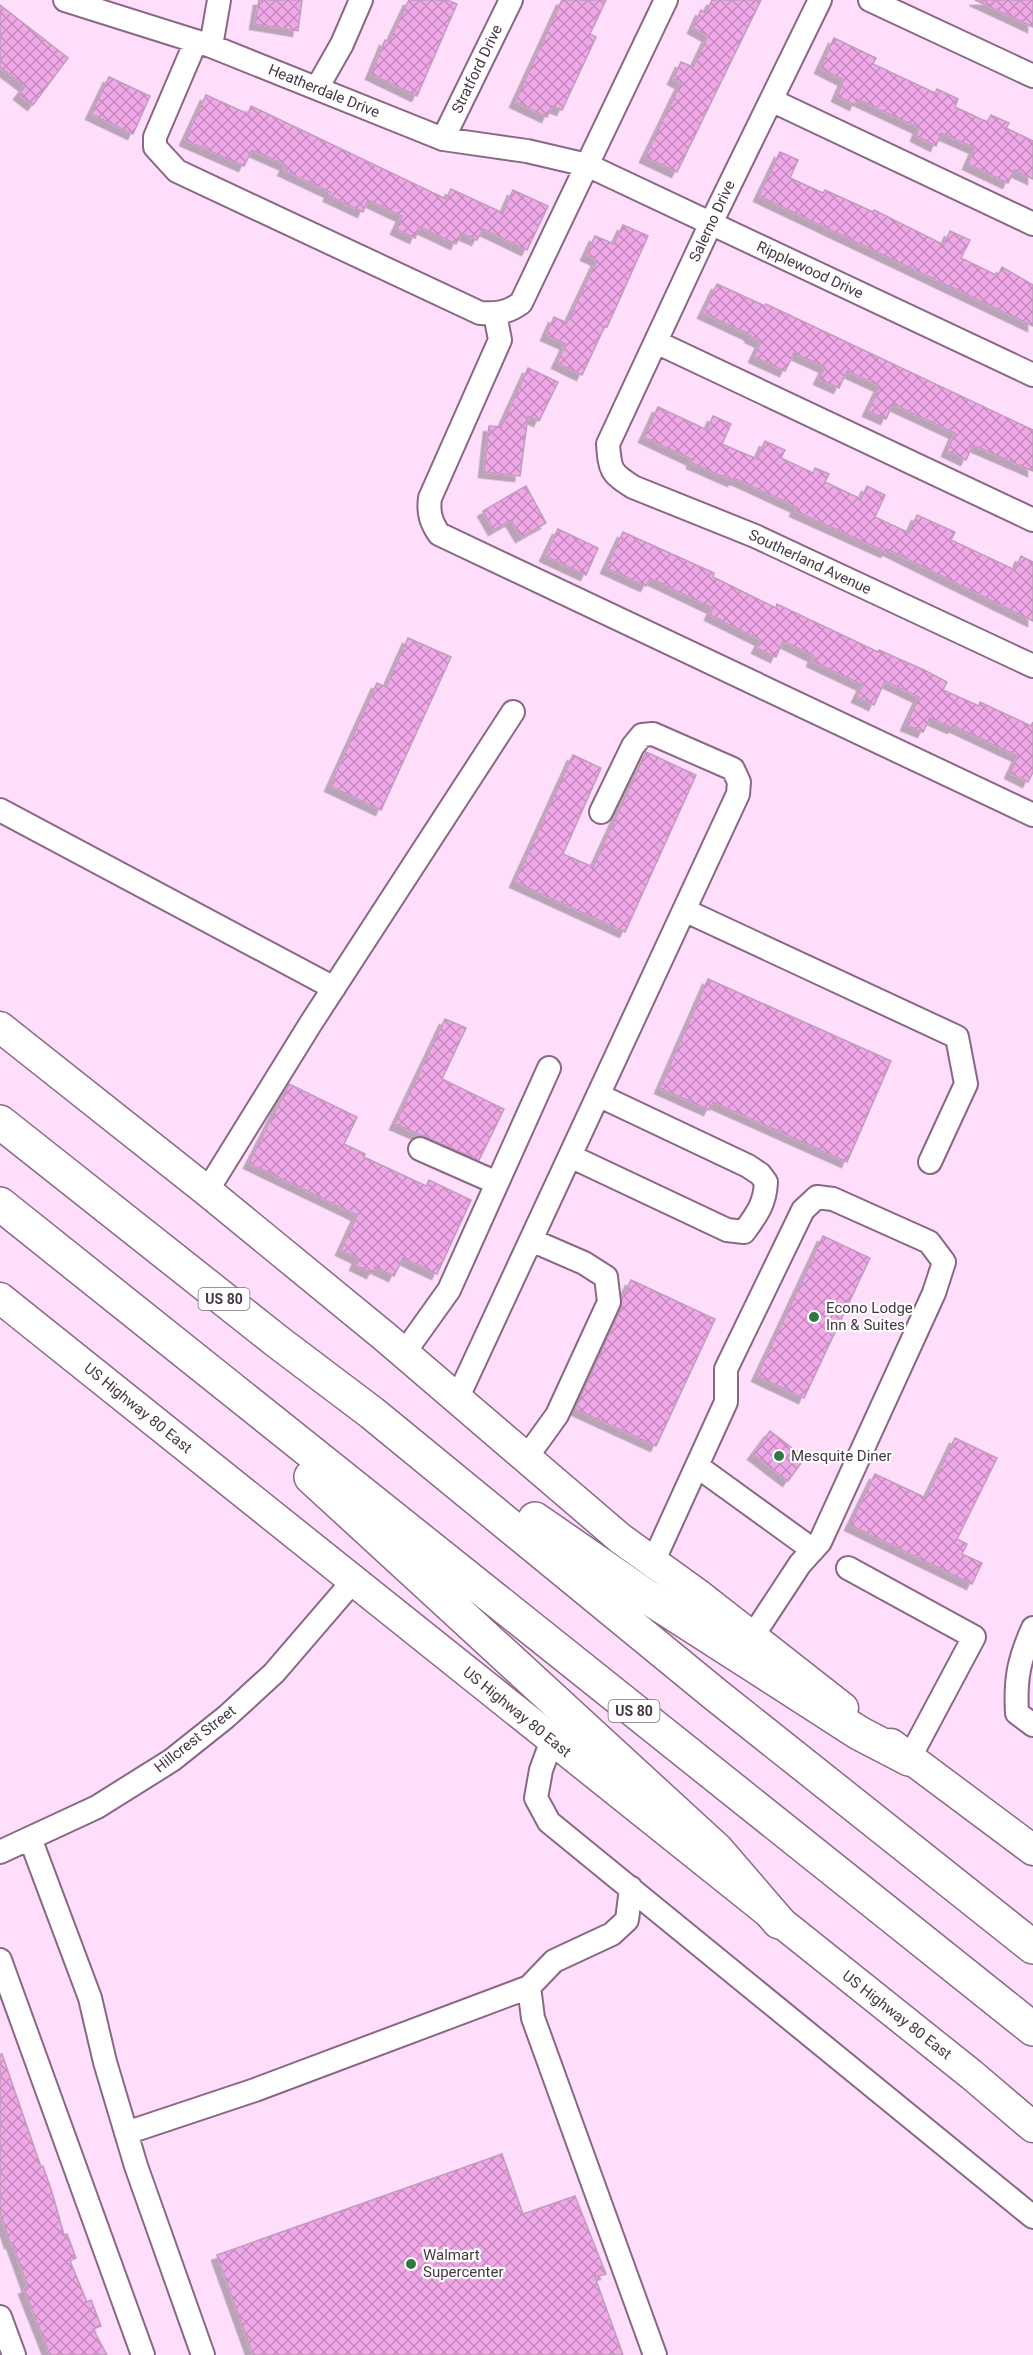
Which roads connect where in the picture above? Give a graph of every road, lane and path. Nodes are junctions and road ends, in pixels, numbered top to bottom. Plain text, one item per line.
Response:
1 (64, 0) edge
2 (219, 0) edge
3 (361, 0) edge
4 (511, 0) edge
5 (666, 0) edge
6 (819, 0) edge
7 (870, 0) edge
8 (204, 43) junction
9 (1033, 76) edge
10 (317, 88) junction
11 (771, 100) junction
12 (443, 139) junction
13 (587, 165) junction
14 (711, 223) junction
15 (1033, 224) edge
16 (495, 314) junction
17 (656, 342) junction
18 (1033, 375) edge
19 (608, 444) joint
20 (1033, 520) edge
21 (1033, 666) edge
22 (513, 711) dead end
23 (0, 810) edge
24 (601, 812) dead end
25 (1033, 815) edge
26 (684, 909) junction
27 (334, 988) junction
28 (0, 1027) edge
29 (549, 1068) dead end
30 (598, 1095) junction
31 (0, 1122) edge
32 (420, 1149) dead end
33 (570, 1156) junction
34 (930, 1162) dead end
35 (497, 1183) junction
36 (207, 1191) junction
37 (0, 1204) edge
38 (531, 1240) junction
39 (0, 1298) edge
40 (404, 1353) junction
41 (237, 1392) junction
42 (457, 1399) junction
43 (526, 1458) junction
44 (697, 1466) junction
45 (448, 1474) junction
46 (813, 1550) junction
47 (653, 1562) junction
48 (848, 1568) dead end
49 (354, 1580) junction
50 (1033, 1628) edge
51 (752, 1637) junction
52 (1033, 1725) edge
53 (552, 1740) junction
54 (909, 1759) junction
55 (30, 1838) junction
56 (1033, 1850) edge
57 (0, 1852) edge
58 (631, 1888) junction
59 (779, 1922) junction
60 (1033, 1947) edge
61 (0, 1960) edge
62 (529, 1987) junction
63 (1033, 2029) edge
64 (1033, 2127) edge
65 (126, 2133) junction
66 (1033, 2217) edge
67 (0, 2317) edge
68 (14, 2355) edge
69 (143, 2355) edge
70 (203, 2355) edge
71 (655, 2355) edge

1 - 8 street, Heatherdale Drive
2 - 8 street
3 - 10 street
4 - 12 street, Stratford Drive
5 - 13 street
6 - 11 street, Salerno Drive
7 - 9 street
8 - 10 street, Heatherdale Drive
8 - 16 street
10 - 12 street, Heatherdale Drive
11 - 14 street, Salerno Drive
11 - 15 street
12 - 13 street, Heatherdale Drive
13 - 14 street, Ripplewood Drive
13 - 16 street
14 - 17 street, Salerno Drive
14 - 18 street, Ripplewood Drive
16 - 25 street
17 - 19 street, Salerno Drive
17 - 20 street
19 - 21 street, Southerland Avenue
22 - 27 street
23 - 27 street
24 - 26 street
26 - 30 street
26 - 34 street
27 - 36 street
28 - 36 main road
29 - 35 street
30 - 33 street
30 - 33 street
31 - 45 highway, US 80
32 - 35 street
33 - 38 street
35 - 40 street
36 - 40 main road
37 - 41 highway, US 80
38 - 42 street
38 - 43 street
39 - 49 main road, US Highway 80 East
40 - 42 main road
41 - 59 highway
41 - 63 highway, US 80
42 - 43 main road
43 - 47 main road
44 - 46 street
44 - 46 street
44 - 47 street
45 - 54 highway
45 - 60 highway, US 80
46 - 51 street
47 - 51 main road
48 - 54 street
49 - 53 main road, US Highway 80 East
49 - 55 street, Hillcrest Street
50 - 52 street
51 - 54 main road
53 - 58 street
53 - 59 main road, US Highway 80 East
54 - 56 main road
55 - 57 street, Hillcrest Street
55 - 65 street
58 - 62 street
58 - 66 street
59 - 64 main road, US Highway 80 East
61 - 69 street
62 - 65 street
62 - 71 street
65 - 70 street
67 - 68 street

